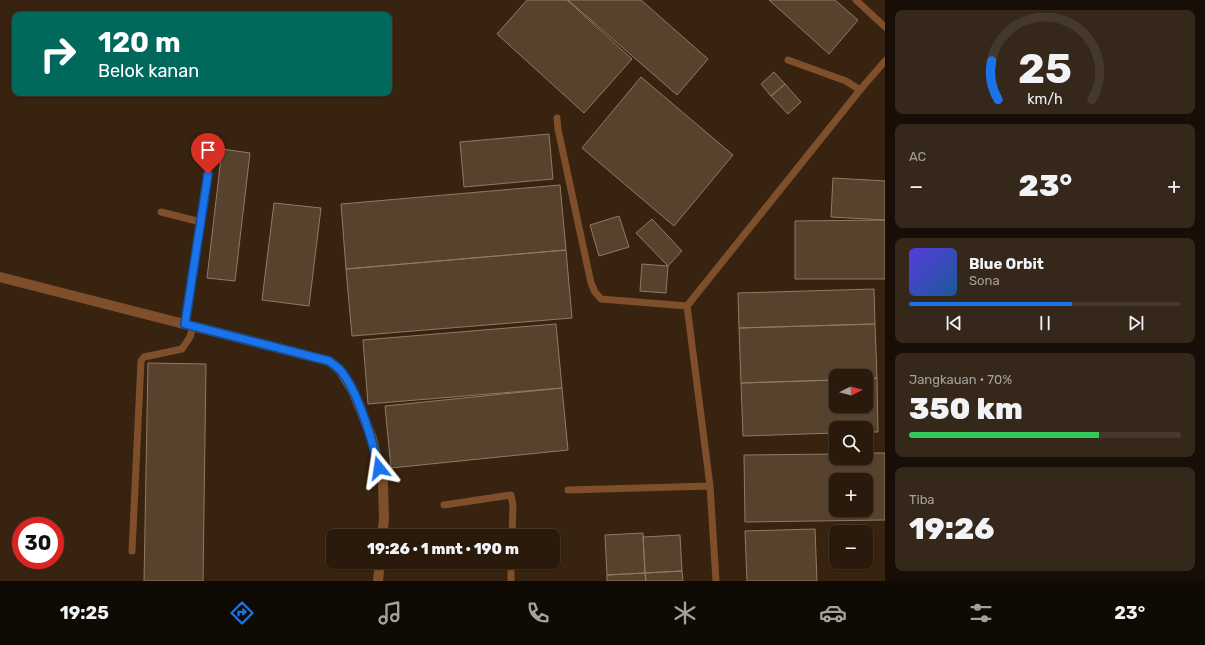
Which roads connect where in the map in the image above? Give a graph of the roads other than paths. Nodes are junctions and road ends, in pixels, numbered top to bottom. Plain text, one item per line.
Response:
1 (856, 0) edge
2 (885, 27) edge
3 (788, 60) dead end
4 (885, 61) edge
5 (860, 90) junction
6 (557, 118) dead end
7 (208, 174) dead end
8 (161, 212) dead end
9 (201, 222) junction
10 (0, 277) edge
11 (687, 306) junction
12 (189, 325) junction
13 (710, 486) junction
14 (568, 490) dead end
15 (444, 505) dead end
16 (383, 529) edge
17 (512, 529) edge
18 (132, 551) dead end
19 (379, 569) edge
20 (511, 569) edge
21 (378, 581) edge
22 (511, 581) edge
23 (716, 581) edge

1 - 2 lane
3 - 5 lane
4 - 5 lane
5 - 11 lane
6 - 11 lane
7 - 9 lane
8 - 9 lane
9 - 12 lane
10 - 12 street
11 - 13 lane
12 - 16 street
12 - 18 lane
13 - 14 lane
13 - 23 lane
15 - 17 lane
19 - 21 street
20 - 22 lane

